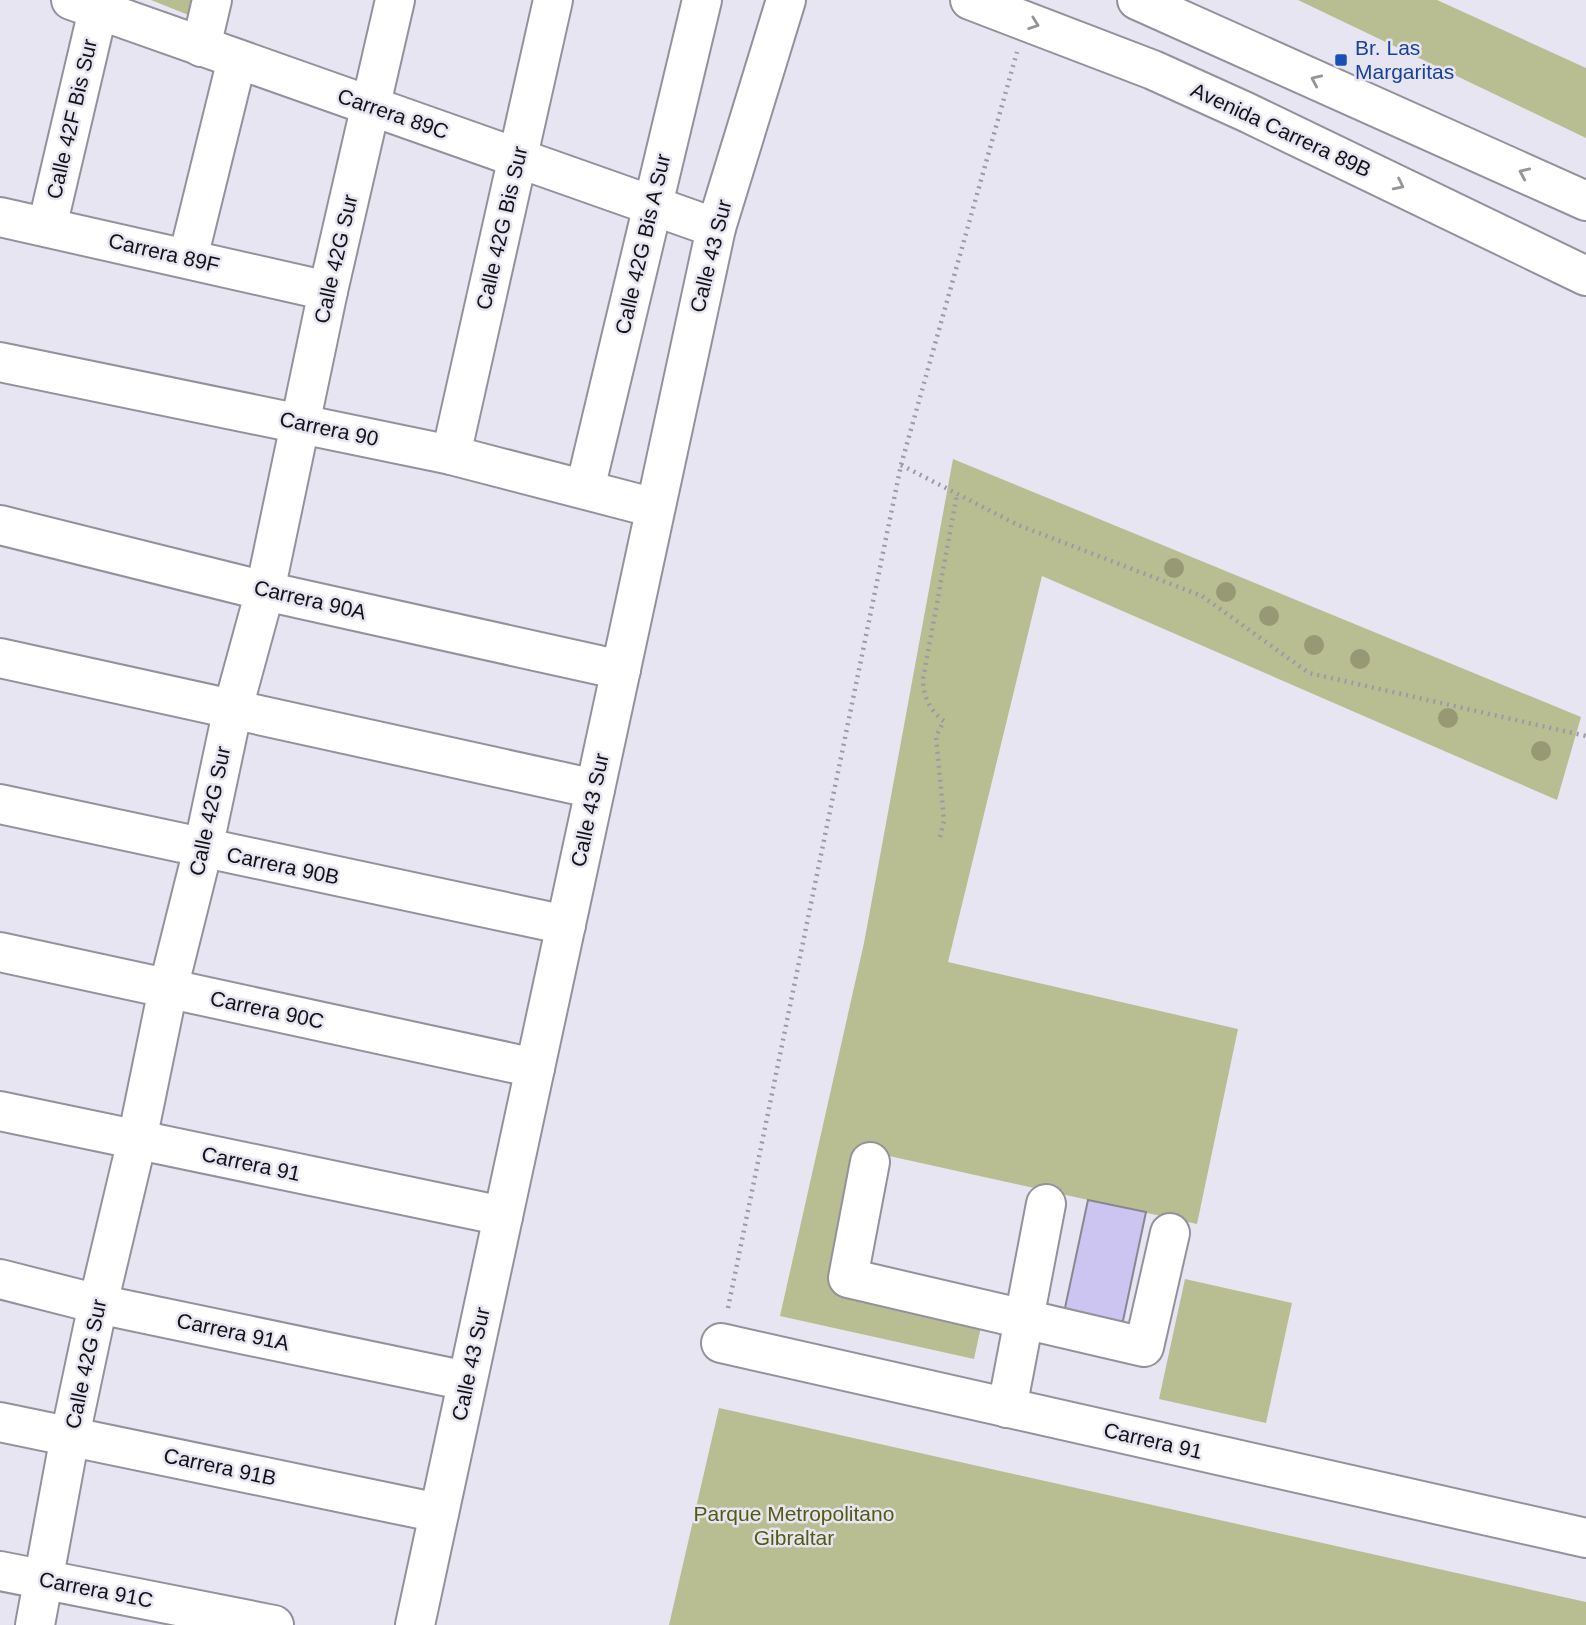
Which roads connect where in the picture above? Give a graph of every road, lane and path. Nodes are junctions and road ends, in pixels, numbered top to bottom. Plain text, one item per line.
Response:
1 (212, 0) edge
2 (395, 0) edge
3 (553, 0) edge
4 (702, 0) edge
5 (786, 0) edge
6 (1138, 0) edge
7 (982, 4) edge
8 (84, 5) edge
9 (201, 47) junction
10 (237, 59) junction
11 (371, 106) junction
12 (518, 158) junction
13 (1586, 201) edge
14 (653, 205) junction
15 (0, 217) edge
16 (47, 227) junction
17 (716, 228) junction
18 (188, 258) junction
19 (1586, 276) edge
20 (328, 291) junction
21 (0, 362) edge
22 (299, 423) junction
23 (451, 456) junction
24 (901, 464) junction
25 (585, 489) junction
26 (957, 494) junction
27 (655, 508) junction
28 (0, 525) edge
29 (265, 591) junction
30 (0, 658) edge
31 (621, 670) junction
32 (233, 708) junction
33 (1586, 736) edge
34 (595, 789) junction
35 (0, 804) edge
36 (940, 836) dead end
37 (203, 849) junction
38 (566, 925) junction
39 (0, 952) edge
40 (168, 989) junction
41 (535, 1068) junction
42 (0, 1111) edge
43 (137, 1140) junction
44 (870, 1162) dead end
45 (1046, 1204) dead end
46 (503, 1216) junction
47 (1170, 1233) dead end
48 (0, 1279) edge
49 (98, 1304) junction
50 (1024, 1319) junction
51 (721, 1343) joint
52 (467, 1381) junction
53 (1007, 1408) junction
54 (0, 1422) edge
55 (70, 1436) junction
56 (439, 1513) junction
57 (1586, 1538) edge
58 (0, 1571) edge
59 (45, 1580) junction
60 (35, 1625) edge
61 (274, 1625) edge
62 (415, 1625) edge

1 - 9 street
2 - 11 street, Calle 42G Sur
3 - 12 street, Calle 42G Bis Sur
4 - 14 street, Calle 42G Bis A Sur
5 - 17 street, Calle 43 Sur
13 -> 6 street
7 -> 19 street, Avenida Carrera 89B
7 - 24 path
8 - 9 street, Carrera 89C
8 - 16 street, Calle 42F Bis Sur
9 - 10 street, Carrera 89C
10 - 11 street, Carrera 89C
10 - 18 street
11 - 12 street, Carrera 89C
11 - 20 street, Calle 42G Sur
12 - 14 street, Carrera 89C
12 - 23 street, Calle 42G Bis Sur
14 - 17 street, Carrera 89C
14 - 25 street, Calle 42G Bis A Sur
15 - 16 street, Carrera 89F
16 - 18 street, Carrera 89F
17 - 27 street, Calle 43 Sur
18 - 20 street, Carrera 89F
20 - 22 street, Calle 42G Sur
21 - 22 street, Carrera 90
22 - 23 street, Carrera 90
22 - 29 street, Calle 42G Sur
23 - 25 street, Carrera 90
24 - 26 path
24 - 51 path
25 - 27 street, Carrera 90
26 - 33 path
26 - 36 path
27 - 31 street, Calle 43 Sur
28 - 29 street, Carrera 90A
29 - 31 street, Carrera 90A
29 - 32 street, Calle 42G Sur
30 - 32 street
31 - 34 street, Calle 43 Sur
32 - 34 street
32 - 37 street, Calle 42G Sur
34 - 38 street, Calle 43 Sur
35 - 37 street, Carrera 90B
37 - 38 street, Carrera 90B
37 - 40 street, Calle 42G Sur
38 - 41 street, Calle 43 Sur
39 - 40 street, Carrera 90C
40 - 41 street, Carrera 90C
40 - 43 street, Calle 42G Sur
41 - 46 street, Calle 43 Sur
42 - 43 street, Carrera 91
43 - 46 street, Carrera 91
43 - 49 street, Calle 42G Sur
44 - 50 street
45 - 50 street
46 - 52 street, Calle 43 Sur
47 - 50 street
48 - 49 street, Carrera 91A
49 - 52 street, Carrera 91A
49 - 55 street, Calle 42G Sur
50 - 53 street
51 - 53 street, Carrera 91
52 - 56 street, Calle 43 Sur
53 - 57 street, Carrera 91
54 - 55 street, Carrera 91B
55 - 56 street, Carrera 91B
55 - 59 street, Calle 42G Sur
56 - 62 street, Calle 43 Sur
58 - 59 street, Carrera 91C
59 - 60 street, Calle 42G Sur
59 - 61 street, Carrera 91C

